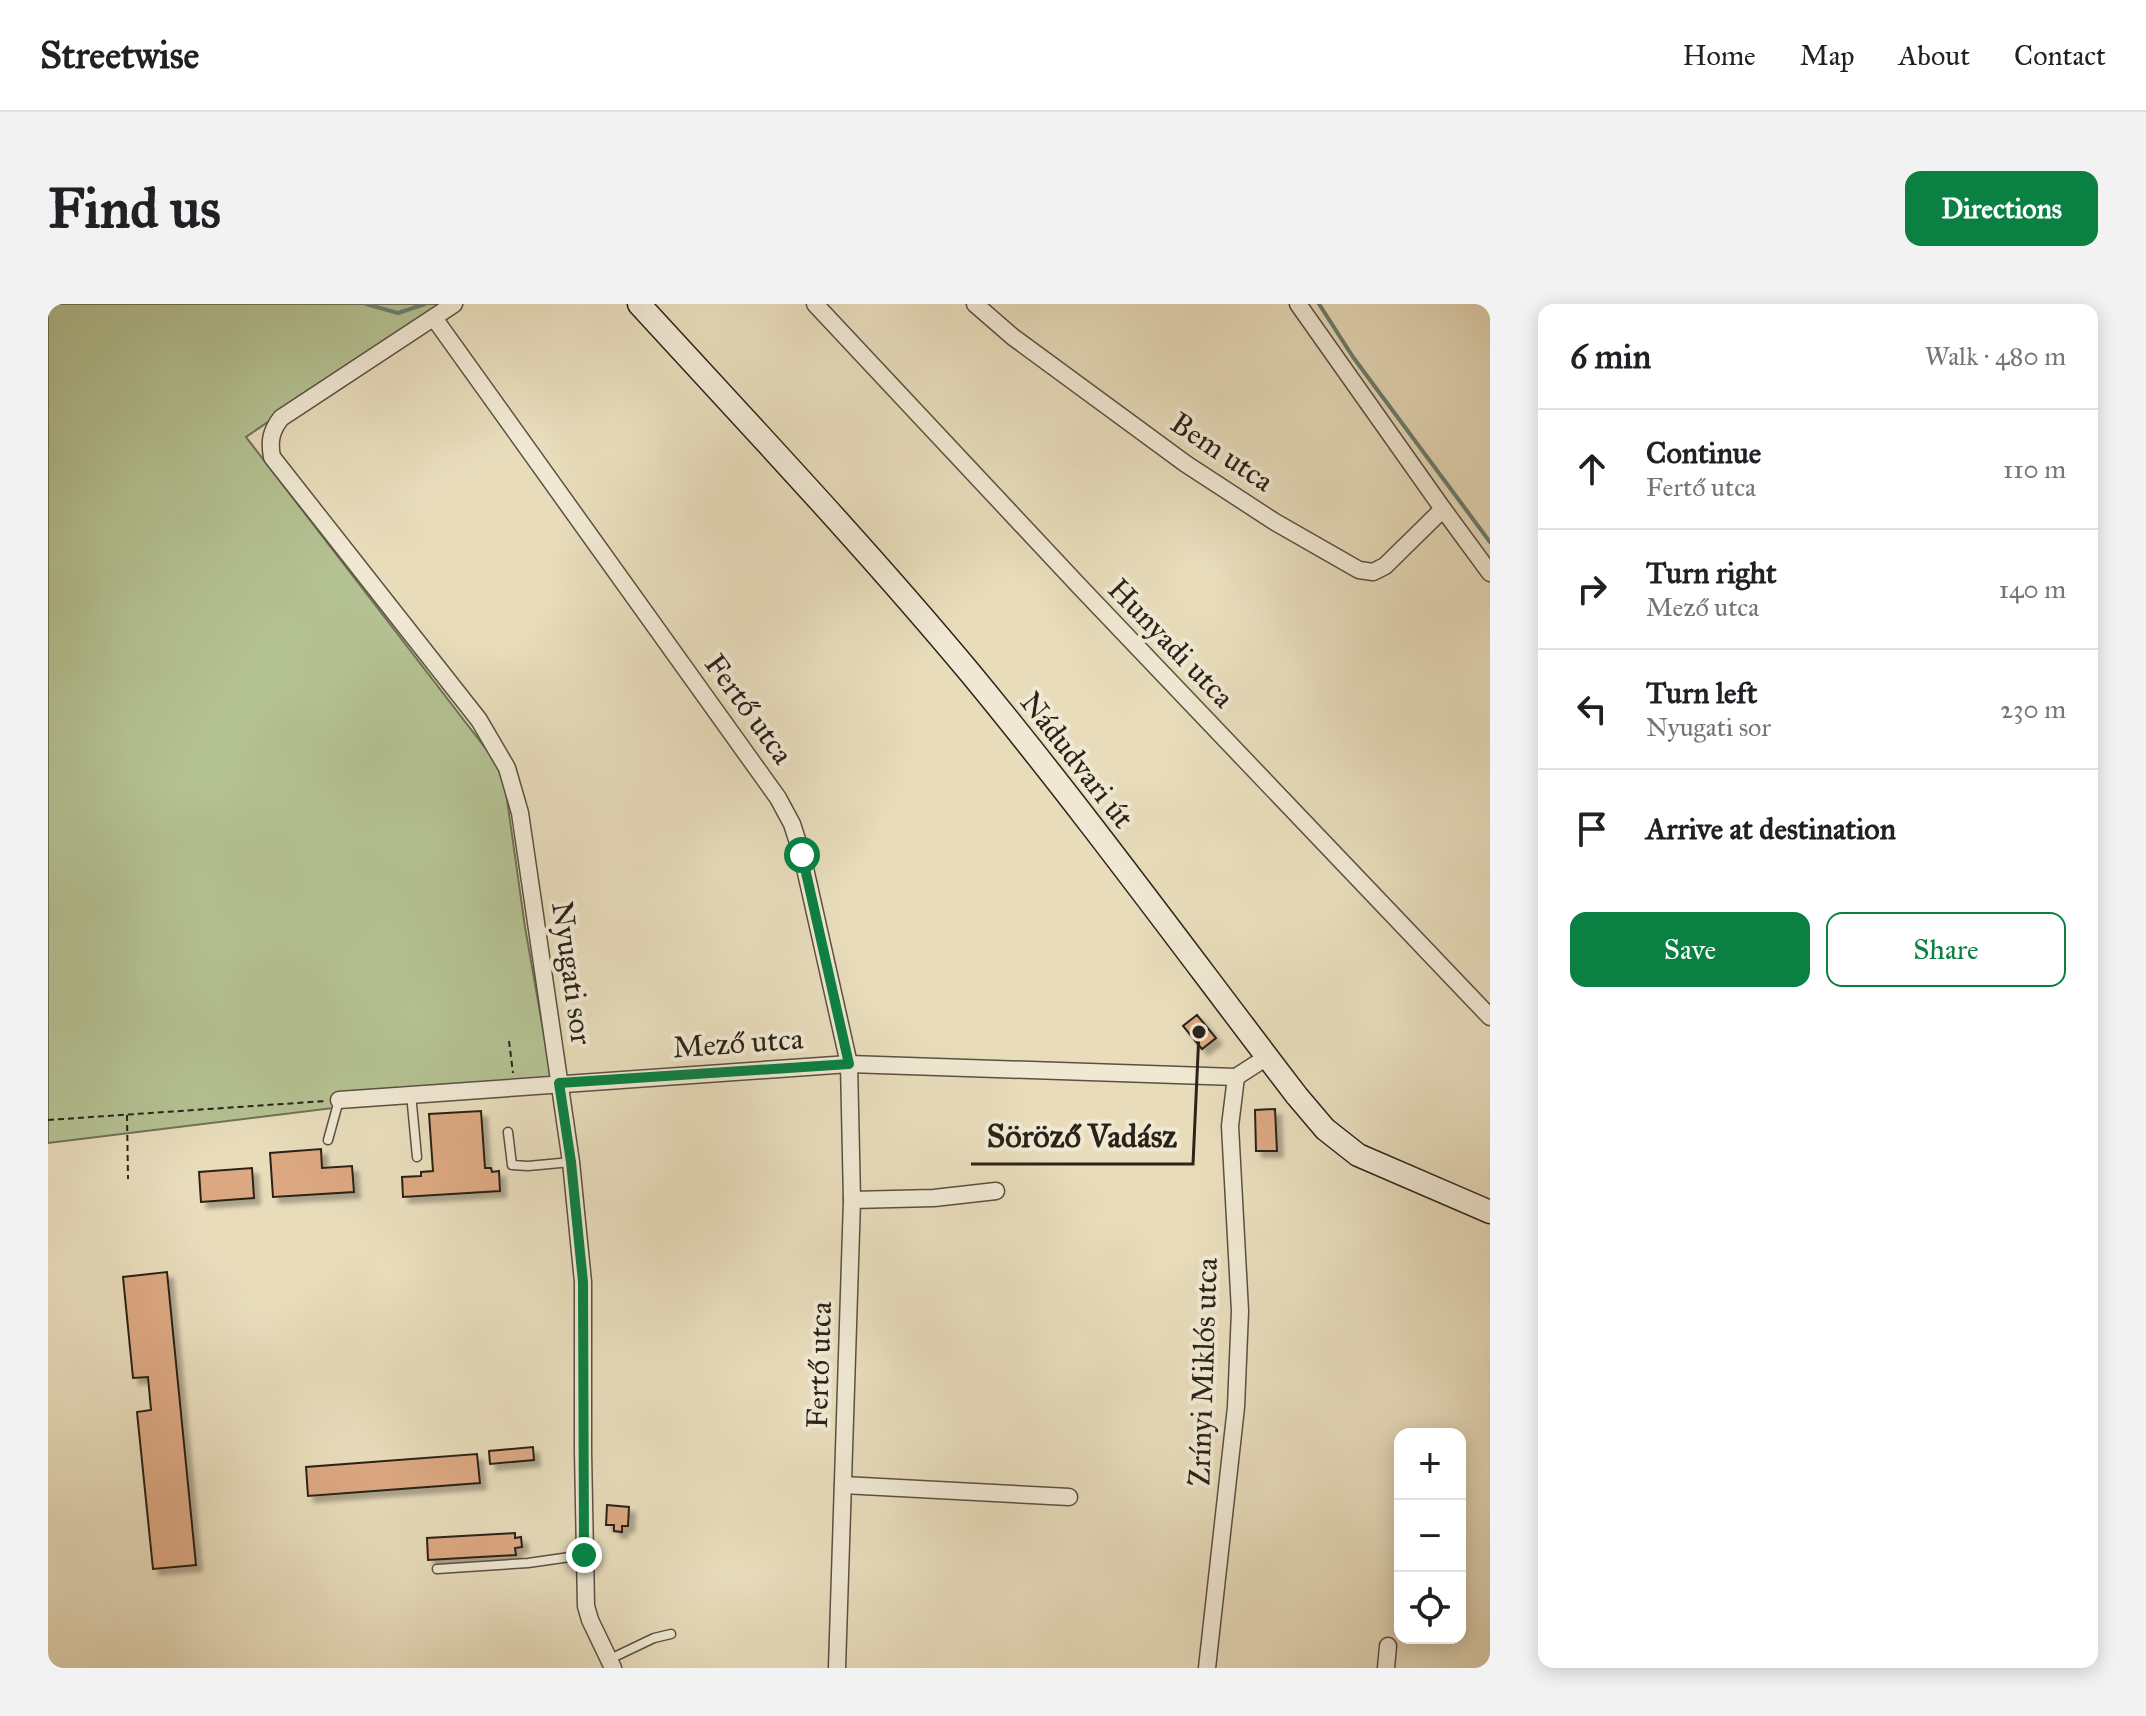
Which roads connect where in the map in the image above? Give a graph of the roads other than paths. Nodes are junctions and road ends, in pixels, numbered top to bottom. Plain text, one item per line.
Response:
1 (454, 304) edge
2 (639, 304) edge
3 (815, 304) edge
4 (975, 304) edge
5 (1298, 304) edge
6 (434, 318) junction
7 (1443, 509) junction
8 (1490, 573) edge
9 (1488, 1011) edge
10 (1267, 1057) junction
11 (849, 1064) junction
12 (1236, 1077) junction
13 (559, 1083) junction
14 (411, 1094) junction
15 (339, 1100) joint
16 (508, 1132) dead end
17 (328, 1140) dead end
18 (417, 1157) dead end
19 (571, 1162) junction
20 (996, 1191) dead end
21 (852, 1200) junction
22 (1490, 1212) edge
23 (843, 1485) junction
24 (1069, 1497) dead end
25 (584, 1555) junction
26 (437, 1569) dead end
27 (671, 1634) dead end
28 (1388, 1646) dead end
29 (611, 1664) edge
30 (837, 1668) edge
31 (1207, 1668) edge
32 (1386, 1668) edge

1 - 6 street
2 - 10 main road, Nádudvari út
3 - 9 street, Hunyadi utca
4 - 7 street, Bem utca
5 - 7 street
6 - 11 street, Fertő utca
6 - 13 street, Nyugati sor
7 - 8 street
10 - 12 street
10 - 22 main road, Nádudvari út
11 - 12 street, Mező utca
11 - 13 street, Mező utca
11 - 21 street, Fertő utca
12 - 31 street, Zrínyi Miklós utca
13 - 14 street, Mező utca
13 - 19 street, Nyugati sor
14 - 15 street, Mező utca
14 - 18 lane
15 - 17 lane
16 - 19 lane
19 - 25 street, Nyugati sor
20 - 21 street
21 - 23 street, Fertő utca
23 - 24 street
23 - 30 street, Fertő utca
25 - 26 lane
25 - 29 street, Nyugati sor
27 - 29 lane
28 - 32 street

